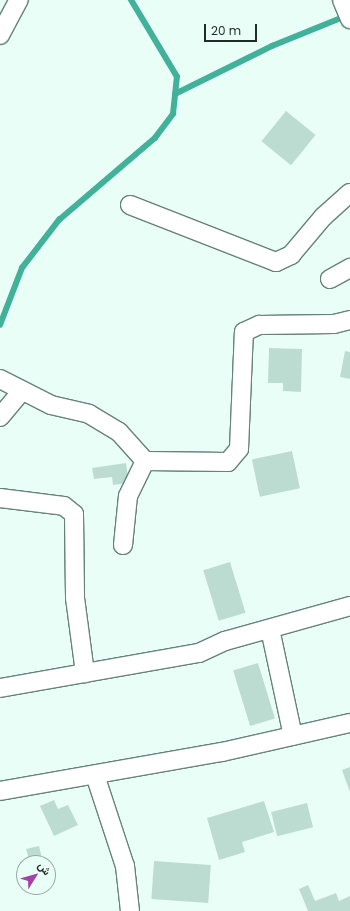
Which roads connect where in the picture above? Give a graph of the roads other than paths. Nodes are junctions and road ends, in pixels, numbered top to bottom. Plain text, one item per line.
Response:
1 (19, 0) edge
2 (0, 35) edge
3 (350, 193) edge
4 (130, 205) dead end
5 (350, 268) edge
6 (330, 279) dead end
7 (350, 320) edge
8 (11, 386) edge
9 (0, 417) edge
10 (145, 461) junction
11 (0, 498) edge
12 (123, 545) dead end
13 (350, 606) edge
14 (270, 629) junction
15 (85, 673) junction
16 (0, 688) edge
17 (350, 723) edge
18 (293, 736) junction
19 (95, 775) junction
20 (0, 792) edge
21 (130, 911) edge

1 - 2 street
3 - 4 street
5 - 6 street
7 - 10 street
8 - 9 street
8 - 10 street
10 - 12 street
11 - 15 street
13 - 14 street
14 - 15 street
14 - 18 street
15 - 16 street
17 - 18 street
18 - 19 street
19 - 20 street
19 - 21 street

